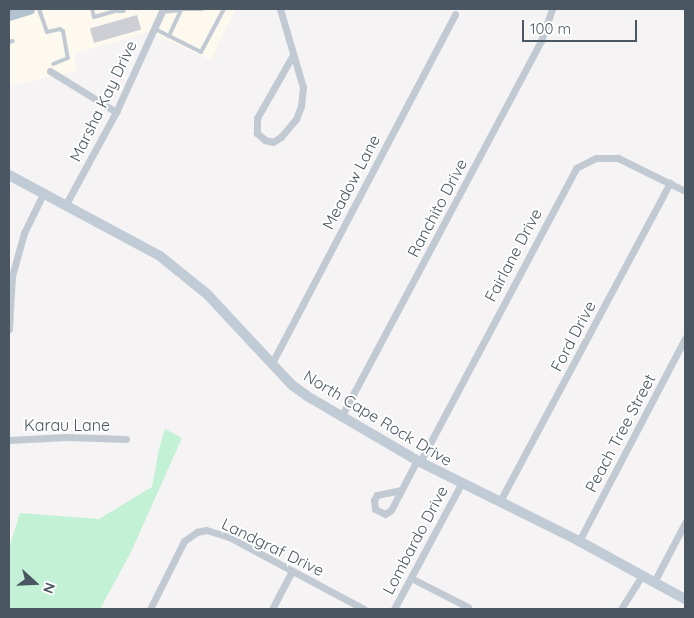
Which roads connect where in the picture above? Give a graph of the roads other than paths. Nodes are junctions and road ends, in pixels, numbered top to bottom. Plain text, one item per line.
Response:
1 (29, 9) edge
2 (39, 9) edge
3 (92, 9) edge
4 (120, 9) edge
5 (202, 9) edge
6 (224, 9) edge
7 (280, 9) edge
8 (552, 9) edge
9 (162, 10) edge
10 (181, 10) edge
11 (12, 12) edge
12 (454, 14) dead end
13 (154, 28) junction
14 (168, 36) junction
15 (293, 55) junction
16 (51, 67) joint
17 (116, 112) junction
18 (9, 175) edge
19 (670, 183) junction
20 (685, 191) edge
21 (44, 192) junction
22 (66, 204) junction
23 (9, 317) edge
24 (9, 328) edge
25 (685, 338) edge
26 (272, 364) junction
27 (341, 417) junction
28 (126, 439) dead end
29 (9, 440) edge
30 (418, 461) junction
31 (461, 484) junction
32 (401, 490) dead end
33 (500, 501) junction
34 (685, 523) edge
35 (579, 541) junction
36 (292, 571) junction
37 (642, 576) junction
38 (411, 578) junction
39 (654, 582) junction
40 (685, 599) edge
41 (468, 607) dead end
42 (150, 609) edge
43 (272, 609) edge
44 (364, 609) edge
45 (394, 609) edge
46 (621, 609) edge

1 - 11 main road
2 - 16 lane
3 - 4 lane
5 - 10 lane
6 - 14 lane
7 - 15 street
8 - 27 street, Ranchito Drive
9 - 10 lane
9 - 13 street, Marsha Kay Drive
10 - 14 lane
12 - 26 street, Meadow Lane
13 - 14 lane
13 - 17 street, Marsha Kay Drive
15 - 15 street
16 - 17 street
17 - 22 street, Marsha Kay Drive
18 - 21 street, North Cape Rock Drive
19 - 20 street, Fairlane Drive
19 - 30 street, Fairlane Drive
19 - 33 street, Ford Drive
21 - 22 street, North Cape Rock Drive
21 - 23 street
22 - 26 street, North Cape Rock Drive
23 - 24 street
25 - 35 street, Peach Tree Street
26 - 27 street, North Cape Rock Drive
27 - 30 street, North Cape Rock Drive
28 - 29 street, Karau Lane
30 - 31 street, North Cape Rock Drive
30 - 32 street, Fairlane Drive
31 - 33 street, North Cape Rock Drive
31 - 38 street, Lombardo Drive
33 - 35 street, North Cape Rock Drive
34 - 39 street
35 - 37 street, North Cape Rock Drive
36 - 42 street, Landgraf Drive
36 - 43 street
36 - 44 street, Landgraf Drive
37 - 39 street, North Cape Rock Drive
37 - 46 street
38 - 41 street
38 - 45 street, Lombardo Drive
39 - 40 street, North Cape Rock Drive

